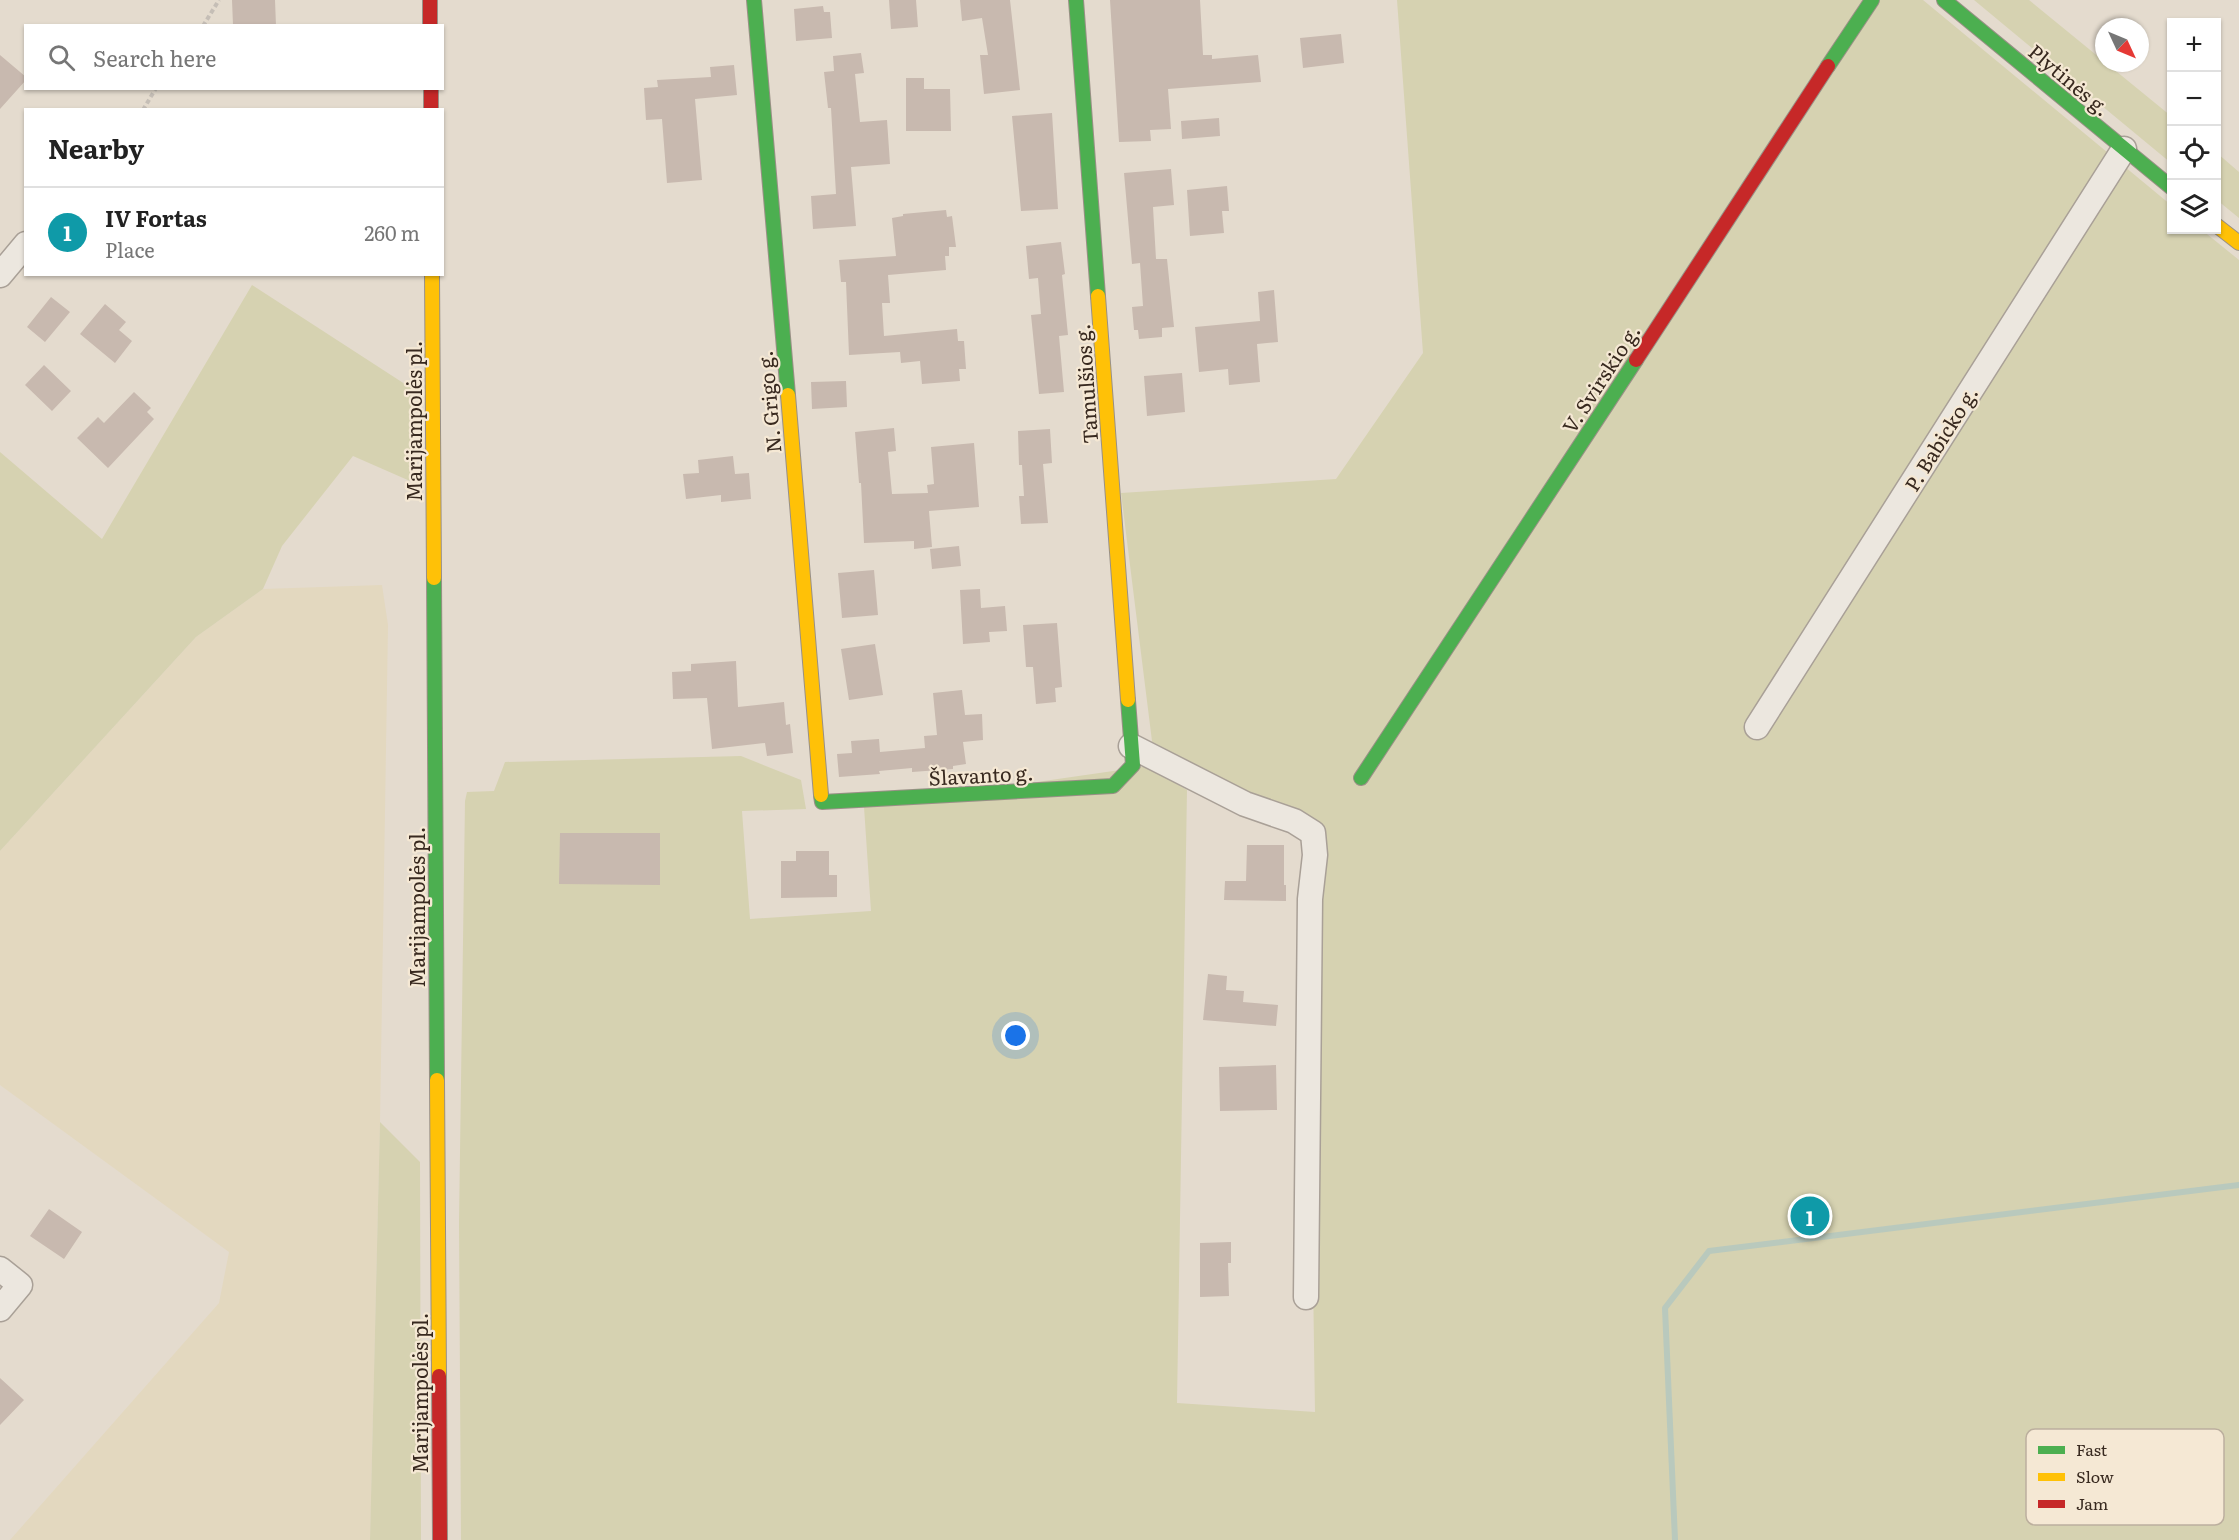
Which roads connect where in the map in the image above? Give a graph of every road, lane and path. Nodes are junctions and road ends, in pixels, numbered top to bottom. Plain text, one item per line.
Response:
1 (219, 0) edge
2 (430, 0) edge
3 (754, 0) edge
4 (1076, 0) edge
5 (1872, 0) edge
6 (1944, 0) edge
7 (204, 24) edge
8 (430, 24) edge
9 (155, 90) edge
10 (431, 90) edge
11 (144, 108) edge
12 (431, 108) edge
13 (2124, 149) junction
14 (2167, 184) edge
15 (2221, 228) edge
16 (2239, 243) edge
17 (24, 246) edge
18 (0, 275) edge
19 (432, 276) edge
20 (1757, 727) dead end
21 (1132, 756) junction
22 (1361, 778) dead end
23 (822, 802) joint
24 (0, 1269) edge
25 (1306, 1296) dead end
26 (0, 1309) edge
27 (440, 1540) edge

1 - 7 path
2 - 8 street
3 - 23 street, N. Grigo g.
4 - 21 street, Tamulšios g.
5 - 22 street, V. Svirskio g.
6 - 13 street, Plytinės g.
9 - 11 path
10 - 12 street
13 - 14 street, Plytinės g.
13 - 20 street, P. Babicko g.
15 - 16 street
17 - 18 street
19 - 27 street, Marijampolės pl.
21 - 23 street, Šlavanto g.
21 - 25 street
24 - 26 street

